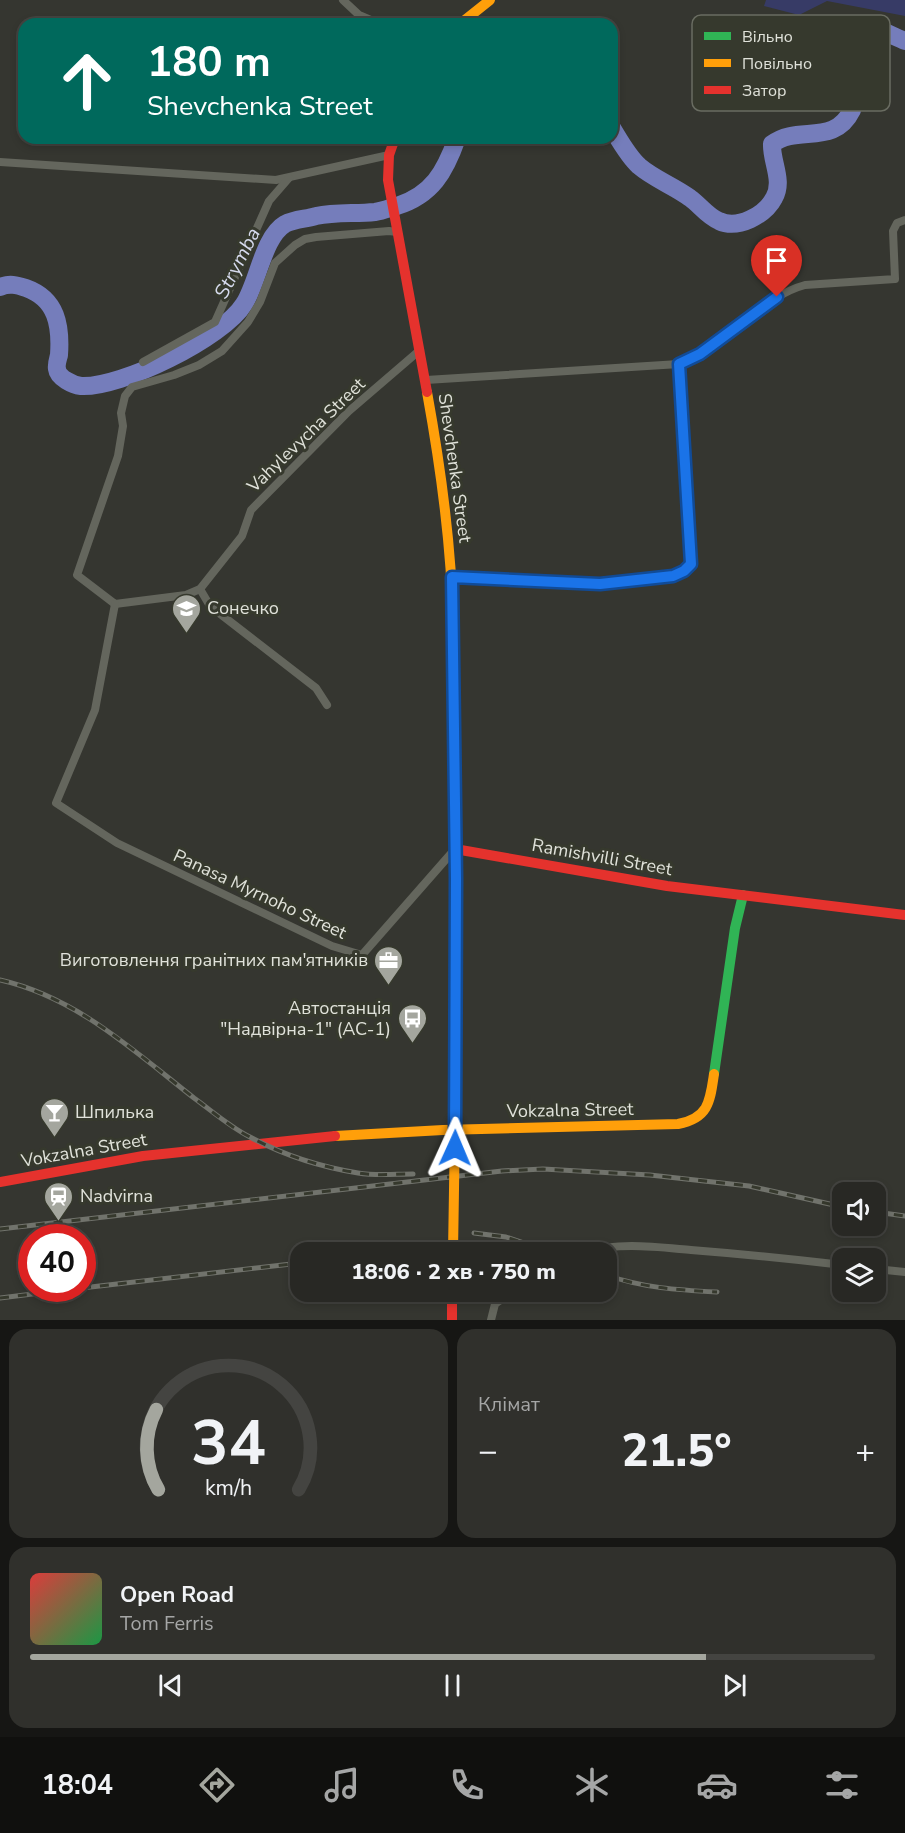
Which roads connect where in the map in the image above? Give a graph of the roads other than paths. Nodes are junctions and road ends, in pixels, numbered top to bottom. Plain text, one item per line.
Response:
1 (343, 0) edge
2 (490, 0) edge
3 (366, 18) edge
4 (468, 18) edge
5 (393, 144) edge
6 (389, 154) junction
7 (0, 162) edge
8 (289, 178) junction
9 (905, 220) edge
10 (396, 227) junction
11 (420, 350) junction
12 (143, 362) dead end
13 (679, 364) junction
14 (426, 380) junction
15 (452, 577) junction
16 (200, 589) junction
17 (115, 603) junction
18 (327, 705) dead end
19 (455, 849) junction
20 (743, 895) junction
21 (905, 915) edge
22 (0, 1182) edge
23 (453, 1242) edge
24 (617, 1247) edge
25 (832, 1264) edge
26 (886, 1270) edge
27 (905, 1272) edge
28 (452, 1302) edge
29 (498, 1302) edge
30 (452, 1320) edge
31 (490, 1320) edge

1 - 3 street
2 - 4 street
5 - 6 street, Shevchenka Street
6 - 8 street
6 - 10 street, Shevchenka Street
7 - 8 street
8 - 12 street
9 - 13 street
10 - 11 street, Shevchenka Street
10 - 17 street
11 - 14 street, Shevchenka Street
11 - 16 street, Vahylevycha Street
13 - 14 street
13 - 15 street
14 - 15 street, Shevchenka Street
15 - 19 street, Shevchenka Street
16 - 17 street
16 - 18 street
17 - 19 street, Panasa Myrnoho Street
19 - 20 street, Ramishvilli Street
19 - 23 street, Shevchenka Street, bridge
20 - 21 street, Ramishvilli Street
20 - 22 street, Vokzalna Street
24 - 25 street
26 - 27 street
28 - 30 street
29 - 31 street

